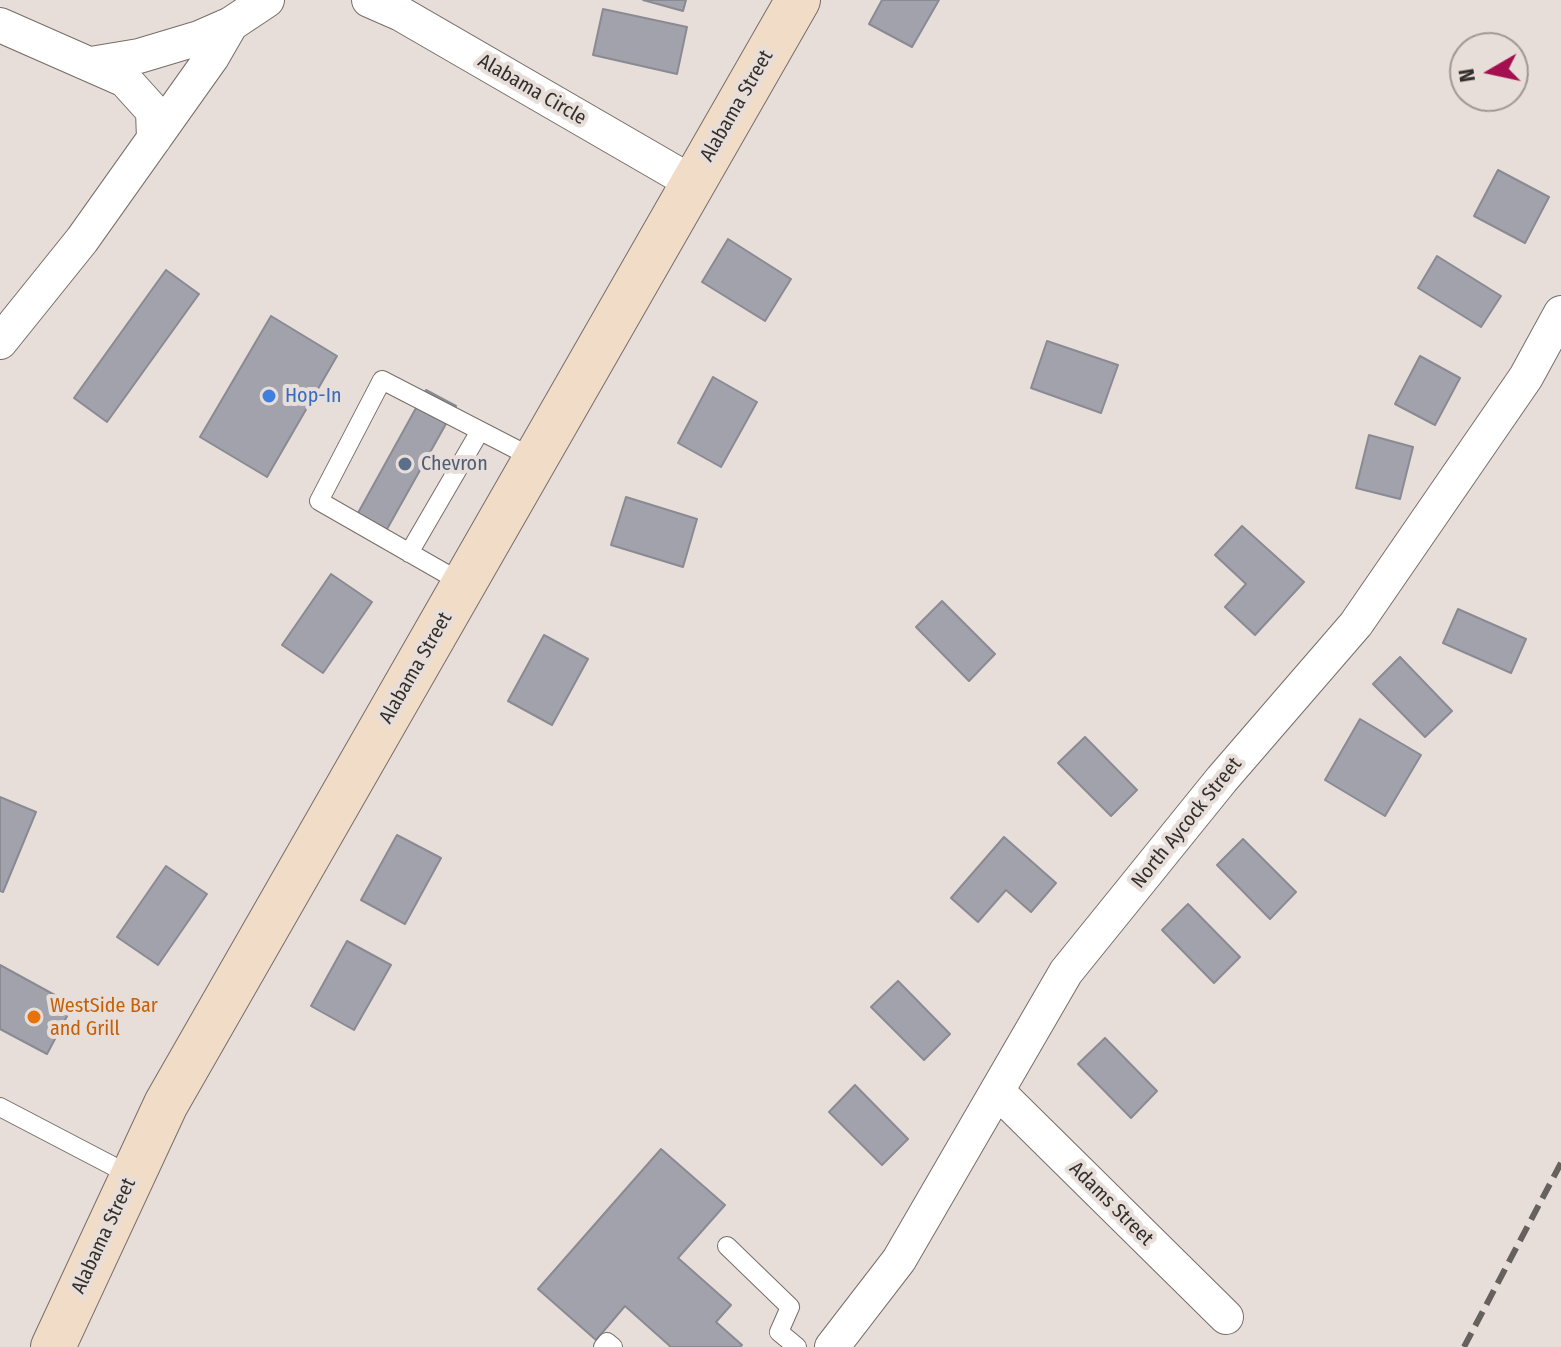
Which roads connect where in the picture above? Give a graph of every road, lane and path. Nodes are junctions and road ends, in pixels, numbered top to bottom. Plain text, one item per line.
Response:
1 (267, 0) edge
2 (369, 0) edge
3 (798, 0) edge
4 (231, 24) junction
5 (0, 25) edge
6 (91, 64) junction
7 (154, 139) junction
8 (693, 183) junction
9 (1561, 313) edge
10 (0, 342) edge
11 (480, 431) junction
12 (535, 459) junction
13 (409, 553) junction
14 (464, 584) junction
15 (997, 1091) junction
16 (0, 1107) edge
17 (132, 1176) junction
18 (727, 1246) dead end
19 (1226, 1317) dead end
20 (53, 1347) edge
21 (603, 1347) edge
22 (613, 1347) edge
23 (797, 1347) edge
24 (832, 1347) edge

1 - 4 street
2 - 8 street, Alabama Circle
3 - 8 main road, Alabama Street
4 - 6 street
4 - 7 street
5 - 6 street
6 - 7 street
7 - 10 street
8 - 12 main road, Alabama Street
9 - 15 street, North Aycock Street
11 - 12 lane
11 - 13 lane
11 - 13 lane
12 - 14 main road, Alabama Street
13 - 14 lane
14 - 17 main road, Alabama Street
15 - 19 street, Adams Street
15 - 24 street, North Aycock Street
16 - 17 lane
17 - 20 main road, Alabama Street
18 - 23 lane
21 - 22 lane

